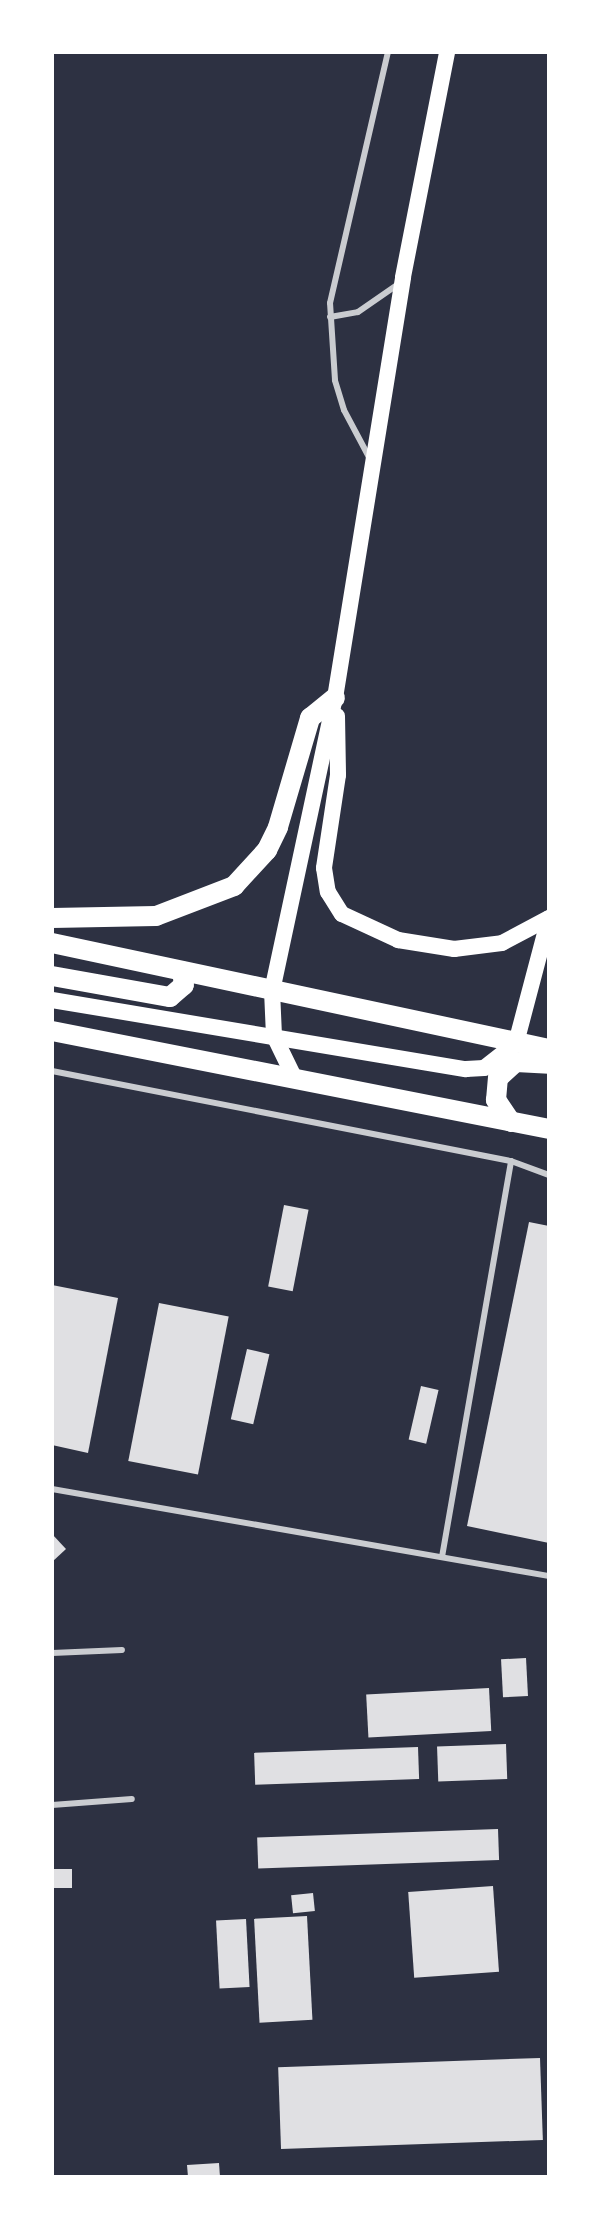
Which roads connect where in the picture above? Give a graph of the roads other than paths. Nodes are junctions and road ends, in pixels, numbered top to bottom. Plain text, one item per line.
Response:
1 (388, 52) edge
2 (447, 52) edge
3 (403, 277) junction
4 (330, 317) junction
5 (374, 466) junction
6 (335, 698) junction
7 (52, 918) edge
8 (549, 918) edge
9 (52, 943) edge
10 (182, 971) junction
11 (52, 976) edge
12 (272, 991) junction
13 (52, 1000) edge
14 (52, 1031) edge
15 (274, 1036) junction
16 (516, 1043) junction
17 (549, 1049) edge
18 (549, 1064) edge
19 (52, 1071) edge
20 (295, 1079) junction
21 (511, 1122) junction
22 (549, 1129) edge
23 (511, 1161) junction
24 (549, 1175) edge
25 (54, 1488) edge
26 (442, 1557) junction
27 (549, 1576) edge
28 (122, 1650) dead end
29 (52, 1653) edge
30 (132, 1799) dead end
31 (52, 1805) edge

1 - 4 lane
2 - 3 main road
3 - 4 lane
3 - 5 main road
4 - 5 lane
5 - 6 main road
6 - 7 main road
6 - 8 main road
6 - 12 main road
8 - 16 main road
9 - 10 main road
10 - 11 main road
10 - 12 main road
12 - 15 main road
12 - 16 main road
13 - 15 main road
14 - 20 main road
15 - 16 main road
15 - 20 main road
16 - 17 main road
18 - 21 main road
19 - 23 lane
20 - 21 main road
21 - 22 main road
23 - 24 lane
23 - 26 lane
25 - 26 lane
26 - 27 lane
28 - 29 lane
30 - 31 lane

